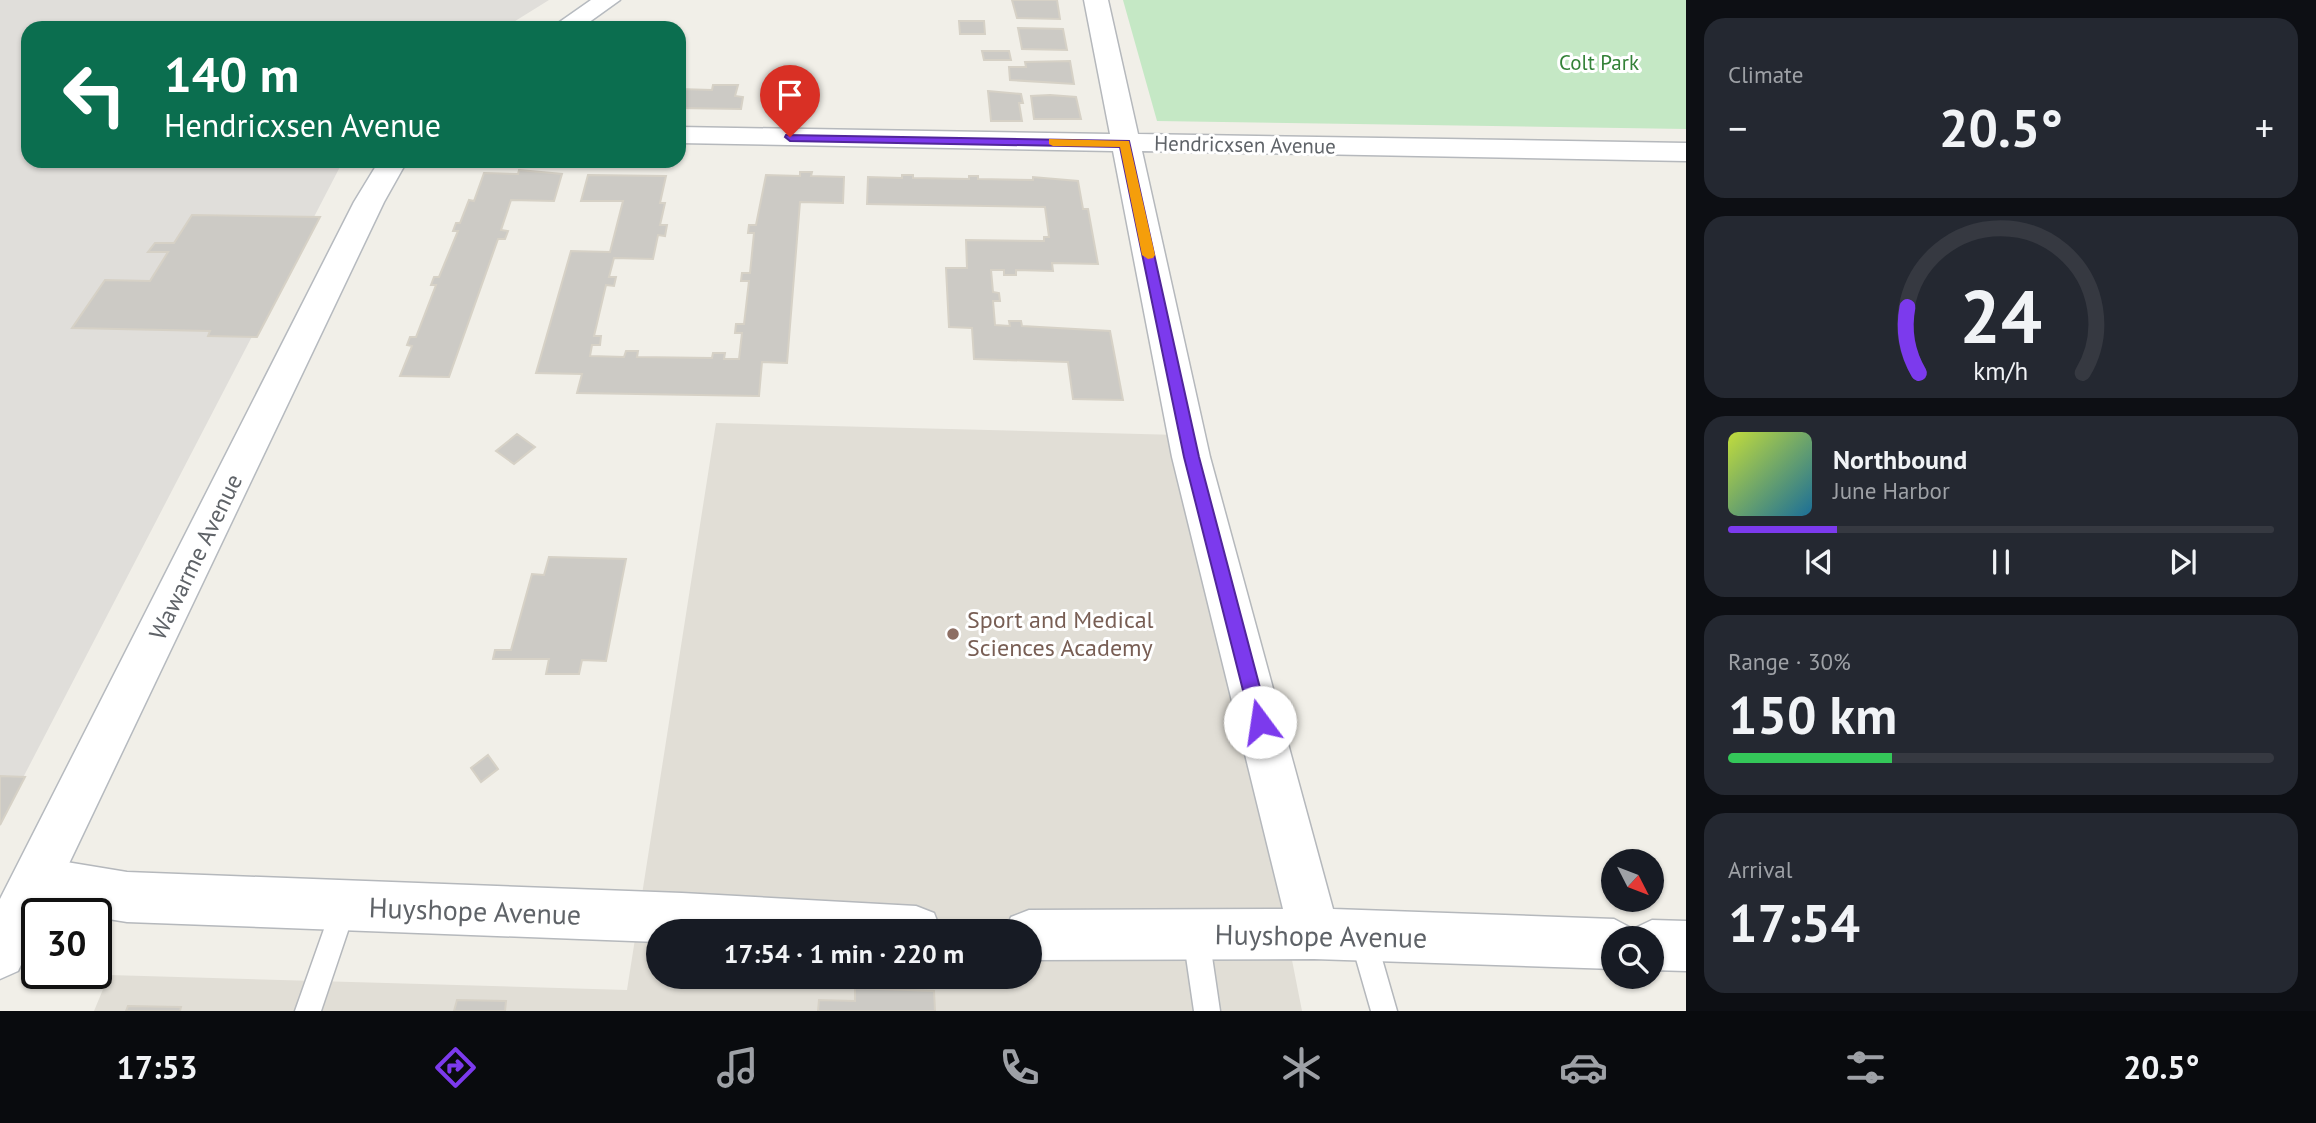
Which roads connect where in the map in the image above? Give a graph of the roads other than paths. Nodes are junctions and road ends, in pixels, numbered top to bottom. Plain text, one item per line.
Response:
1 (608, 0) edge
2 (1096, 0) edge
3 (575, 21) edge
4 (686, 135) edge
5 (1125, 143) junction
6 (1686, 152) edge
7 (389, 168) edge
8 (36, 882) junction
9 (344, 907) junction
10 (700, 919) edge
11 (1042, 935) edge
12 (1196, 935) junction
13 (1338, 935) junction
14 (1601, 943) edge
15 (1664, 945) edge
16 (1686, 946) edge
17 (0, 953) edge
18 (308, 1011) edge
19 (1207, 1011) edge
20 (1384, 1011) edge

1 - 3 street
2 - 5 street
4 - 5 street, Hendricxsen Avenue
5 - 6 street, Hendricxsen Avenue
5 - 13 street
7 - 8 street, Wawarme Avenue
8 - 9 street, Huyshope Avenue
8 - 17 street, Wawarme Avenue
9 - 10 street, Huyshope Avenue
9 - 18 lane
11 - 12 street, Huyshope Avenue
12 - 13 street, Huyshope Avenue
12 - 19 lane
13 - 14 street, Huyshope Avenue
13 - 20 lane
15 - 16 street

